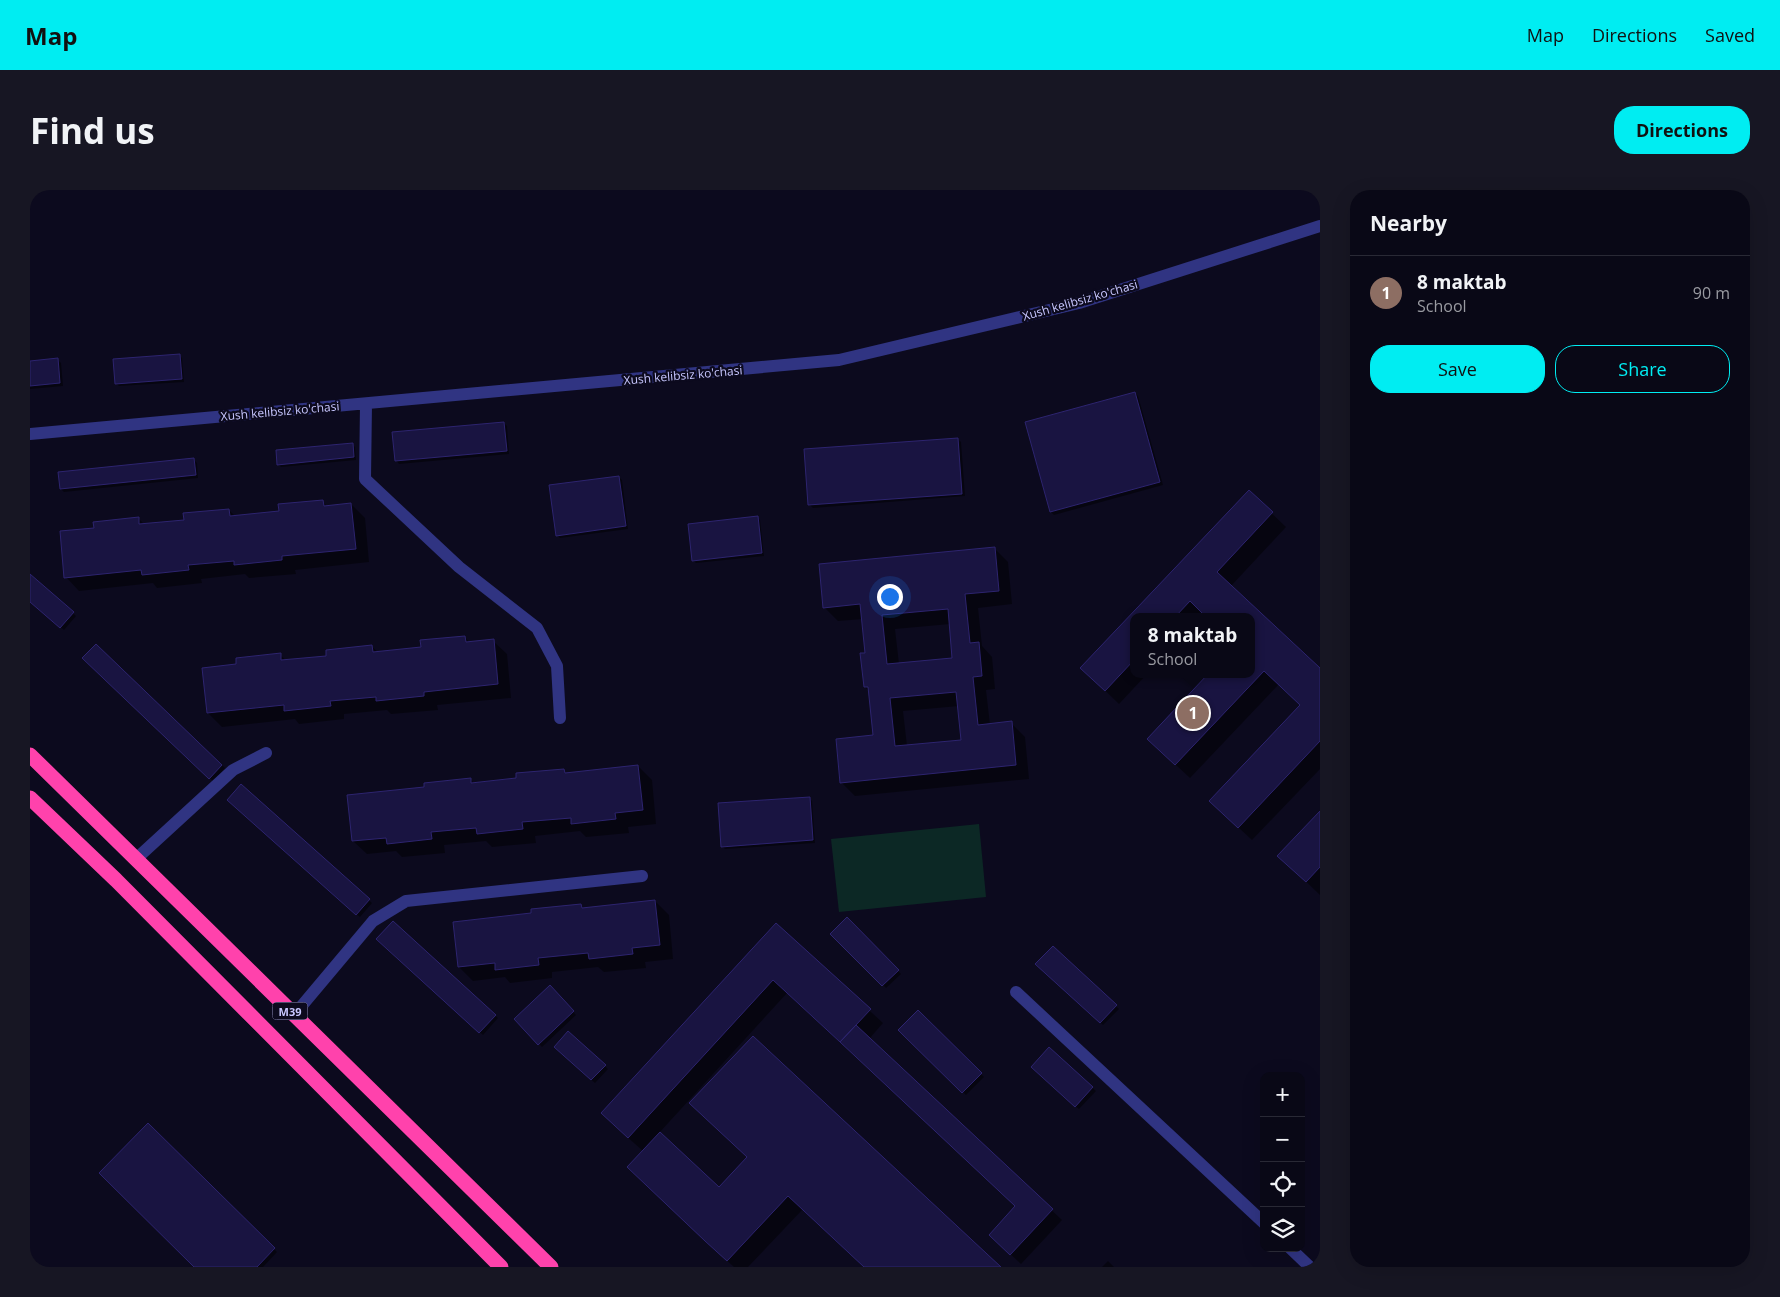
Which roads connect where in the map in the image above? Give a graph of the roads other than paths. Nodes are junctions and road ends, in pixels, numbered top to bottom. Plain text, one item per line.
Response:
1 (1320, 226) edge
2 (366, 404) junction
3 (30, 434) edge
4 (560, 718) dead end
5 (266, 753) dead end
6 (30, 755) edge
7 (30, 798) edge
8 (136, 859) junction
9 (642, 876) dead end
10 (1016, 992) dead end
11 (294, 1015) junction
12 (1260, 1220) edge
13 (1294, 1252) edge
14 (502, 1267) edge
15 (551, 1267) edge
16 (1310, 1267) edge

1 - 2 street, Xush kelibsiz ko'chasi
2 - 3 street, Xush kelibsiz ko'chasi
2 - 4 street
5 - 8 street
6 - 8 highway, M39
7 - 14 highway, M39
8 - 11 highway, M39
9 - 11 street
10 - 12 street
11 - 15 highway, M39
13 - 16 street

